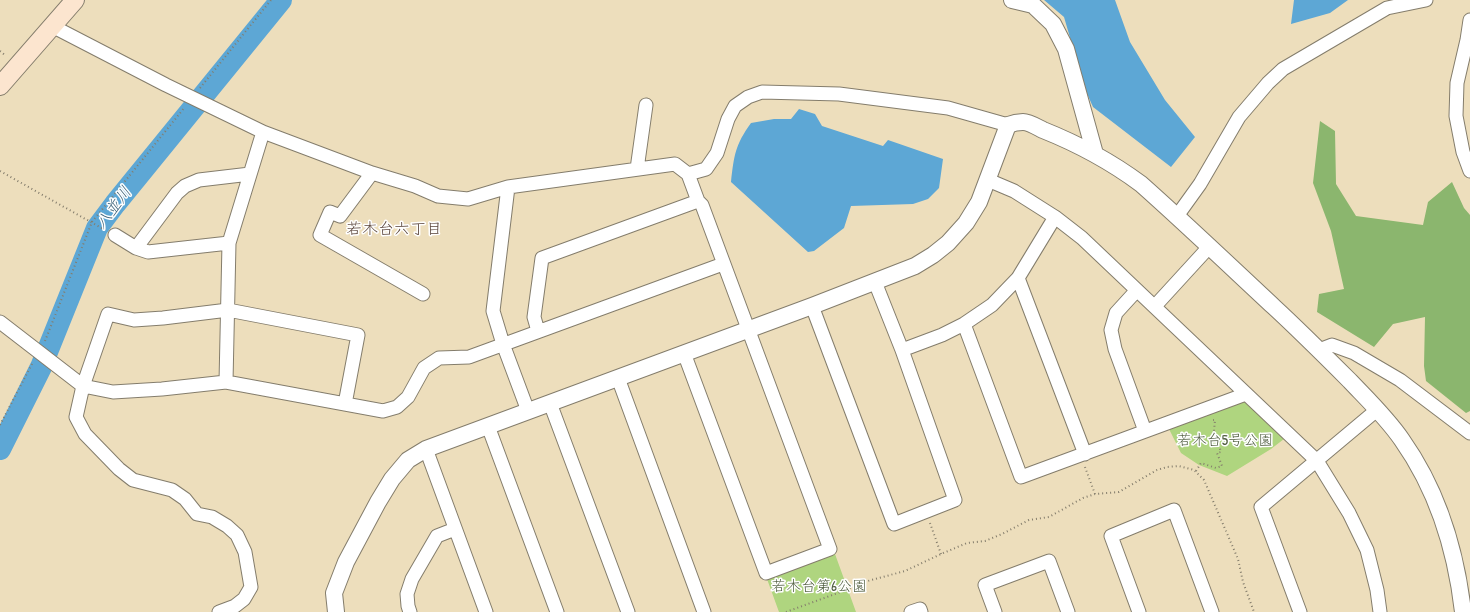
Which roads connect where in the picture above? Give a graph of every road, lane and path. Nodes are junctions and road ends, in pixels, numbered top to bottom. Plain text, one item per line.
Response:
1 (75, 0) edge
2 (271, 0) edge
3 (1012, 0) edge
4 (1426, 0) edge
5 (1470, 20) edge
6 (52, 26) junction
7 (0, 86) edge
8 (192, 98) junction
9 (646, 104) dead end
10 (1008, 125) junction
11 (263, 132) junction
12 (1095, 154) junction
13 (637, 169) junction
14 (0, 171) edge
15 (1470, 171) edge
16 (372, 173) junction
17 (250, 174) junction
18 (688, 174) junction
19 (988, 180) junction
20 (508, 187) junction
21 (698, 201) junction
22 (1177, 216) junction
23 (1055, 218) junction
24 (92, 222) junction
25 (115, 235) joint
26 (229, 242) junction
27 (1209, 247) junction
28 (136, 248) junction
29 (723, 264) junction
30 (1018, 278) junction
31 (875, 282) junction
32 (1137, 290) junction
33 (423, 294) dead end
34 (812, 306) junction
35 (1155, 306) junction
36 (228, 310) junction
37 (0, 322) edge
38 (964, 324) junction
39 (748, 329) junction
40 (538, 331) junction
41 (503, 344) junction
42 (902, 350) junction
43 (1319, 350) junction
44 (39, 352) junction
45 (684, 353) junction
46 (618, 378) junction
47 (226, 382) junction
48 (83, 386) junction
49 (1246, 394) junction
50 (550, 403) junction
51 (346, 404) junction
52 (1378, 409) junction
53 (528, 411) junction
54 (1207, 422) dead end
55 (0, 425) edge
56 (488, 426) junction
57 (1145, 431) junction
58 (1470, 433) edge
59 (426, 449) junction
60 (1083, 455) junction
61 (1317, 461) junction
62 (1196, 471) junction
63 (1095, 494) junction
64 (926, 512) junction
65 (455, 529) junction
66 (941, 554) junction
67 (219, 612) edge
68 (336, 612) edge
69 (410, 612) edge
70 (486, 612) edge
71 (558, 612) edge
72 (628, 612) edge
73 (704, 612) edge
74 (786, 612) edge
75 (911, 612) edge
76 (921, 612) edge
77 (995, 612) edge
78 (1068, 612) edge
79 (1139, 612) edge
80 (1212, 612) edge
81 (1254, 612) edge
82 (1300, 612) edge
83 (1380, 612) edge
84 (1463, 612) edge

1 - 6 main road
2 - 8 path
3 - 12 street
4 - 22 street
5 - 15 street
6 - 7 main road
6 - 8 street
8 - 11 street
8 - 24 path
9 - 13 street
10 - 12 street
10 - 18 street
10 - 19 street
11 - 16 street
11 - 17 street
12 - 22 street
13 - 18 street
13 - 20 street
14 - 24 path
16 - 20 street
16 - 33 street
17 - 26 street
17 - 28 street
18 - 21 street
19 - 23 street
19 - 31 street
20 - 41 street
21 - 29 street
21 - 40 street
22 - 27 street
23 - 30 street
23 - 32 street
24 - 25 path
24 - 44 path
25 - 28 street
26 - 28 street
26 - 36 street
27 - 35 street
27 - 43 street
29 - 39 street
29 - 40 street
30 - 38 street
30 - 60 street
31 - 34 street
31 - 42 street
32 - 35 street
32 - 57 street
34 - 39 street
34 - 64 street
35 - 49 street
36 - 47 street
36 - 48 street
36 - 51 street
37 - 44 street
38 - 42 street
38 - 60 street
39 - 45 street
39 - 45 street
40 - 41 street
41 - 51 street
41 - 53 street
42 - 64 street
43 - 52 street
43 - 58 street
44 - 48 street
44 - 55 path
45 - 46 street
46 - 50 street
46 - 73 street
47 - 48 street
47 - 51 street
48 - 67 street
49 - 57 street
49 - 61 street
50 - 53 street
50 - 72 street
52 - 61 street
52 - 84 street
53 - 56 street
54 - 62 path
56 - 59 street
56 - 71 street
57 - 60 street
59 - 65 street
59 - 68 street
60 - 63 path
61 - 82 street
61 - 83 street
62 - 63 path
62 - 81 path
63 - 66 path
64 - 66 path
65 - 69 street
65 - 70 street
66 - 74 path
75 - 76 street
77 - 78 street
79 - 80 street

